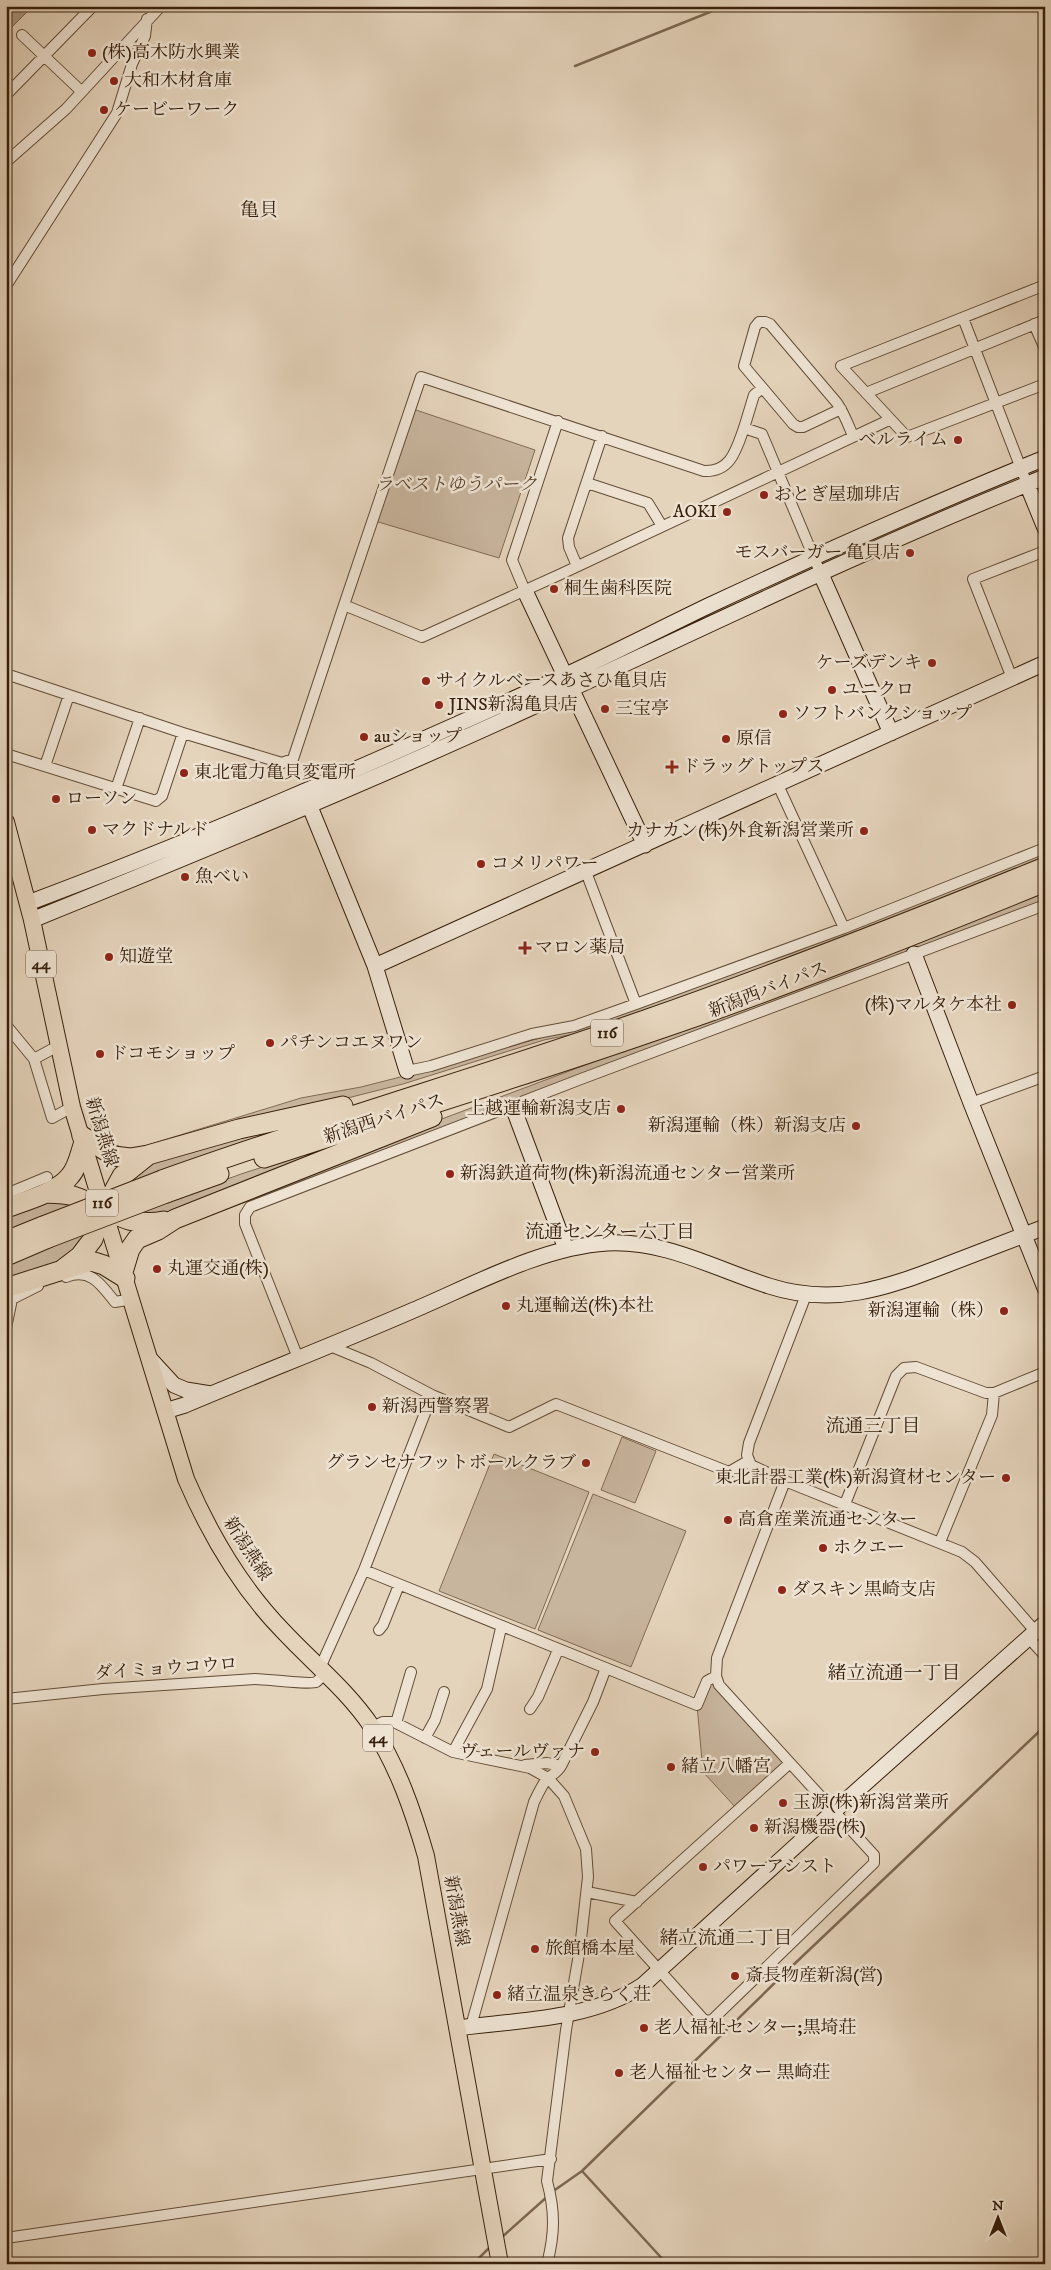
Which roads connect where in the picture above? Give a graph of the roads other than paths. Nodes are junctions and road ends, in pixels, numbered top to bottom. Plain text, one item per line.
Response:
1 (93, 6) edge
2 (161, 6) edge
3 (147, 19) junction
4 (22, 35) dead end
5 (44, 56) junction
6 (81, 91) junction
7 (6, 95) edge
8 (6, 162) edge
9 (1045, 285) edge
10 (6, 286) edge
11 (963, 318) junction
12 (1045, 320) edge
13 (1034, 324) junction
14 (973, 347) junction
15 (1045, 349) edge
16 (1045, 384) edge
17 (762, 388) junction
18 (866, 392) junction
19 (994, 403) junction
20 (841, 409) junction
21 (889, 420) junction
22 (558, 421) junction
23 (744, 428) junction
24 (602, 436) junction
25 (853, 436) junction
26 (1045, 458) edge
27 (1020, 468) junction
28 (776, 472) junction
29 (1045, 476) edge
30 (586, 483) junction
31 (1027, 484) junction
32 (662, 526) junction
33 (1045, 528) edge
34 (1045, 551) edge
35 (814, 558) junction
36 (577, 566) junction
37 (820, 572) junction
38 (524, 591) junction
39 (344, 605) junction
40 (1045, 663) edge
41 (6, 674) edge
42 (1012, 678) junction
43 (569, 681) junction
44 (68, 695) junction
45 (140, 718) junction
46 (183, 733) junction
47 (891, 733) junction
48 (6, 754) edge
49 (45, 766) junction
50 (778, 784) junction
51 (116, 789) junction
52 (306, 798) junction
53 (6, 822) edge
54 (10, 845) edge
55 (645, 845) junction
56 (1045, 848) edge
57 (1045, 867) edge
58 (586, 872) junction
59 (1045, 882) edge
60 (28, 903) junction
61 (1045, 905) edge
62 (32, 920) junction
63 (844, 928) junction
64 (914, 954) junction
65 (375, 966) junction
66 (636, 1004) junction
67 (6, 1025) edge
68 (58, 1046) junction
69 (573, 1052) junction
70 (34, 1059) junction
71 (407, 1071) joint
72 (1045, 1076) edge
73 (971, 1103) junction
74 (72, 1107) junction
75 (513, 1107) junction
76 (83, 1139) junction
77 (148, 1155) junction
78 (46, 1185) junction
79 (6, 1194) edge
80 (6, 1208) edge
81 (103, 1211) junction
82 (174, 1219) junction
83 (1045, 1227) edge
84 (45, 1232) junction
85 (1024, 1235) junction
86 (6, 1242) edge
87 (566, 1249) junction
88 (6, 1256) edge
89 (64, 1269) junction
90 (124, 1275) junction
91 (6, 1288) edge
92 (1045, 1288) edge
93 (806, 1294) junction
94 (132, 1299) junction
95 (6, 1328) edge
96 (330, 1346) junction
97 (298, 1358) junction
98 (151, 1360) junction
99 (1045, 1372) edge
100 (994, 1393) junction
101 (211, 1394) junction
102 (432, 1396) junction
103 (165, 1411) junction
104 (748, 1461) junction
105 (785, 1481) junction
106 (845, 1504) junction
107 (940, 1542) junction
108 (364, 1570) junction
109 (399, 1585) junction
110 (501, 1628) junction
111 (379, 1630) dead end
112 (1036, 1630) edge
113 (558, 1650) junction
114 (1045, 1656) edge
115 (606, 1668) junction
116 (323, 1671) junction
117 (411, 1672) dead end
118 (716, 1676) junction
119 (444, 1692) dead end
120 (6, 1699) edge
121 (530, 1709) dead end
122 (396, 1723) junction
123 (372, 1727) junction
124 (425, 1738) junction
125 (453, 1752) junction
126 (790, 1763) junction
127 (522, 1766) junction
128 (561, 1766) junction
129 (548, 1778) junction
130 (833, 1812) junction
131 (587, 1892) junction
132 (637, 1902) junction
133 (660, 1971) junction
134 (570, 2013) junction
135 (464, 2027) junction
136 (551, 2159) junction
137 (482, 2169) junction
138 (6, 2238) edge
139 (499, 2260) edge
140 (547, 2264) edge

1 - 5 street
2 - 3 street
3 - 6 street
3 - 10 street
4 - 5 street
5 - 6 street
5 - 7 street
6 - 8 street
9 - 11 street
11 - 14 street
11 - 18 street
12 - 13 street
13 - 14 street
13 - 15 street
14 - 18 street
14 - 19 street
16 - 19 street
17 - 20 street
17 - 20 street
17 - 23 street
18 - 21 street
19 - 21 street
19 - 27 street
20 - 25 street
21 - 25 street
22 - 24 street
22 - 38 street
22 - 39 street
23 - 24 street
23 - 28 street
24 - 30 street
25 - 28 street
26 - 27 street
27 - 31 street
27 - 35 street
28 - 32 street
28 - 35 street
29 - 31 street
30 - 32 street
30 - 36 street
31 - 33 street
31 - 37 street
32 - 36 street
34 - 42 street
35 - 37 street
35 - 43 street
36 - 38 street
37 - 43 street
37 - 47 street
38 - 39 street
38 - 43 street
39 - 46 street
40 - 42 street
41 - 44 street
42 - 47 street
43 - 52 street
43 - 55 street
44 - 45 street
44 - 49 street
45 - 46 street
45 - 51 street
46 - 51 street
47 - 50 street
48 - 49 street
49 - 51 street
50 - 55 street
50 - 63 street
52 - 60 street
52 - 62 street
52 - 65 street
53 - 54 main road, 新潟燕線 / 44
54 - 60 main road, 新潟燕線 / 44
55 - 58 street
56 - 63 street
57 - 69 highway, 新潟西バイパス / 116
58 - 65 street
58 - 66 street
59 - 69 highway, 新潟西バイパス / 116
60 - 62 main road, 新潟燕線 / 44
61 - 64 street
62 - 68 main road, 新潟燕線 / 44
63 - 66 street
64 - 73 street
64 - 75 street
65 - 71 street
66 - 71 street
67 - 70 street
68 - 70 street
68 - 74 main road, 新潟燕線 / 44
69 - 77 highway
69 - 82 highway
69 - 84 highway, 新潟西バイパス / 116, bridge
70 - 74 street
72 - 73 street
73 - 85 street
74 - 76 main road, 新潟燕線 / 44
75 - 87 street
75 - 97 street
76 - 77 highway
76 - 78 highway
76 - 81 main road, 新潟燕線 / 44
77 - 81 highway
78 - 79 street
78 - 80 highway
78 - 81 highway
81 - 82 highway
81 - 89 highway
81 - 90 main road, 新潟燕線 / 44
82 - 90 highway
83 - 85 street
84 - 86 highway, 新潟西バイパス / 116
84 - 88 highway, 新潟西バイパス / 116
85 - 92 street
85 - 93 street
87 - 93 street
87 - 96 street
89 - 90 highway
89 - 91 highway
90 - 94 main road, 新潟燕線 / 44
93 - 104 street
94 - 95 street
94 - 98 main road, 新潟燕線 / 44
96 - 97 street
96 - 102 street
97 - 101 street
98 - 101 street
98 - 103 main road, 新潟燕線 / 44
99 - 100 street
100 - 106 street
100 - 107 street
101 - 103 street
102 - 104 street
102 - 108 street
103 - 116 main road, 新潟燕線 / 44
104 - 105 street
105 - 106 street
105 - 118 street
106 - 107 street
107 - 112 street
108 - 109 street
108 - 116 street
109 - 110 street
109 - 111 street
110 - 113 street
110 - 125 street
112 - 114 street
112 - 130 street
113 - 115 street
113 - 121 street
115 - 118 street
115 - 128 street
116 - 120 street, ダイミョウコウロ
116 - 123 main road, 新潟燕線 / 44
117 - 122 street
118 - 126 street
119 - 124 street
122 - 123 street
122 - 124 street
123 - 135 main road, 新潟燕線 / 44
124 - 125 street
125 - 127 street
126 - 130 street
126 - 132 street
127 - 128 street
127 - 129 street
128 - 129 street
129 - 131 street
129 - 135 street
130 - 133 street
130 - 133 street
131 - 132 street
131 - 134 street
132 - 133 street
133 - 134 street
134 - 135 street
134 - 136 street
135 - 137 main road, 新潟燕線 / 44
136 - 137 street
136 - 140 street
137 - 138 street
137 - 139 main road, 新潟燕線 / 44

